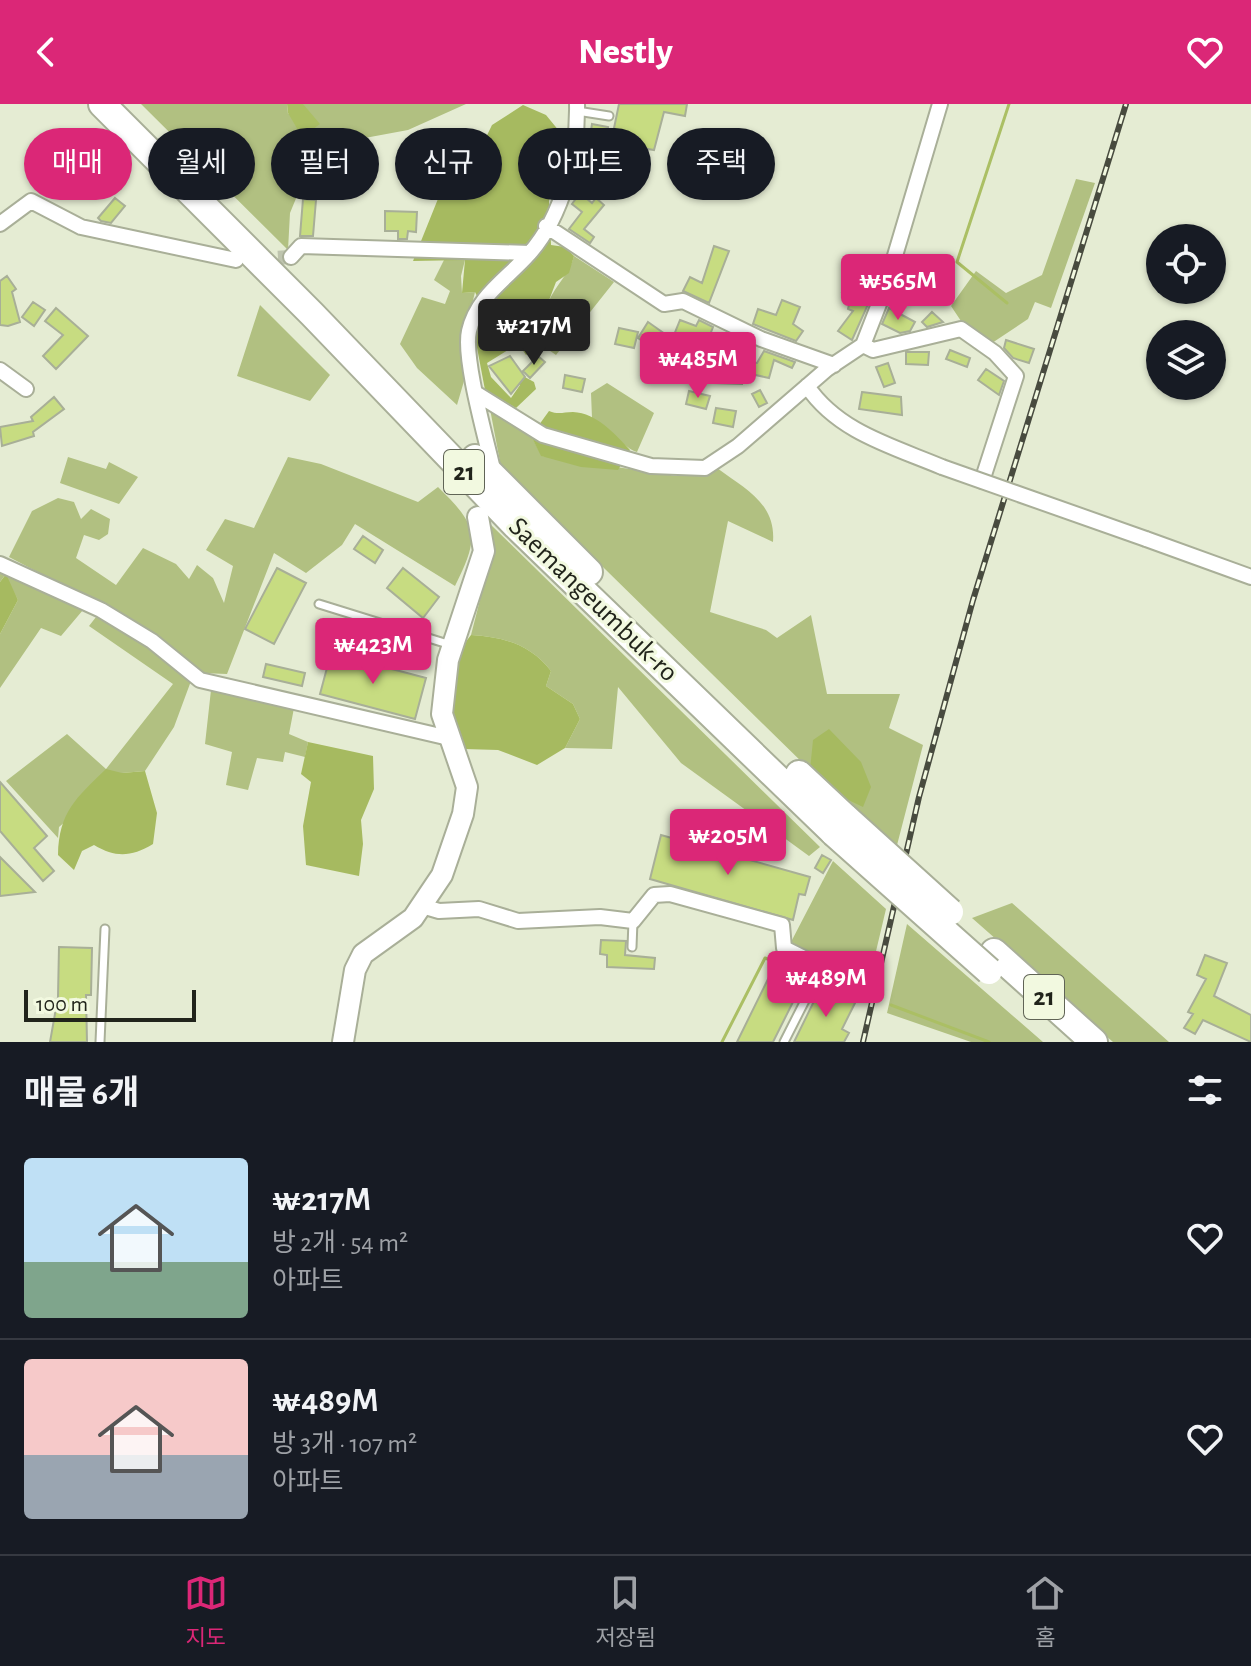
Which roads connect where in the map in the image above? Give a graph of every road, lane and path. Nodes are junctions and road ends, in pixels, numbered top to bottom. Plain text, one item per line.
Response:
1 (102, 104) edge
2 (127, 104) edge
3 (940, 104) edge
4 (577, 108) edge
5 (609, 116) dead end
6 (0, 224) edge
7 (546, 226) junction
8 (530, 253) junction
9 (291, 257) tunnel mouth
10 (236, 260) dead end
11 (863, 345) junction
12 (834, 365) junction
13 (0, 370) edge
14 (807, 386) junction
15 (26, 389) dead end
16 (477, 394) junction
17 (492, 465) dead end
18 (982, 481) junction
19 (478, 517) dead end
20 (0, 564) edge
21 (1251, 577) edge
22 (319, 604) dead end
23 (453, 646) junction
24 (449, 738) junction
25 (840, 825) junction
26 (422, 906) junction
27 (633, 921) junction
28 (105, 929) dead end
29 (632, 947) dead end
30 (991, 962) junction
31 (820, 970) joint
32 (100, 1042) edge
33 (343, 1042) edge
34 (784, 1042) edge
35 (1070, 1042) edge
36 (1094, 1042) edge

1 - 25 highway, Saemangeumbuk-ro / 21
2 - 25 highway, Saemangeumbuk-ro / 21
3 - 11 street
4 - 5 lane
4 - 7 street
6 - 10 street
7 - 8 street
7 - 12 street
8 - 9 street
8 - 16 street
11 - 12 street
11 - 18 street
12 - 14 street
13 - 15 street
14 - 16 street
14 - 18 street, bridge
16 - 17 street
18 - 21 street, bridge
19 - 23 street
20 - 24 street
22 - 23 lane
23 - 24 street
24 - 26 street
25 - 30 highway, Saemangeumbuk-ro / 21, bridge
26 - 27 street
26 - 33 street
27 - 29 lane
27 - 31 street
28 - 32 lane
30 - 35 highway, Saemangeumbuk-ro / 21
30 - 36 highway, Saemangeumbuk-ro / 21
31 - 34 lane

